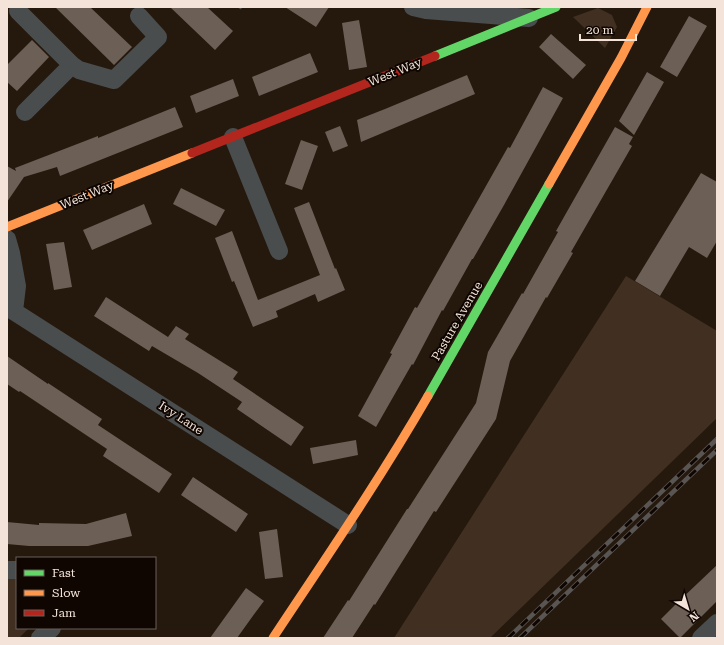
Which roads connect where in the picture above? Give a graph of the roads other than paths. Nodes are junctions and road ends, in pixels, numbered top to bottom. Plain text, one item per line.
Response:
1 (413, 7) edge
2 (556, 7) edge
3 (647, 7) edge
4 (16, 13) edge
5 (139, 16) dead end
6 (530, 18) junction
7 (72, 65) junction
8 (25, 112) dead end
9 (233, 137) junction
10 (7, 227) edge
11 (7, 239) edge
12 (279, 251) dead end
13 (10, 309) edge
14 (348, 524) junction
15 (717, 623) edge
16 (51, 629) edge
17 (40, 638) edge
18 (273, 638) edge
19 (701, 638) edge

1 - 6 street
2 - 6 street, West Way
3 - 14 street, Pasture Avenue
4 - 7 street
5 - 7 street
6 - 9 street, West Way
7 - 8 street
9 - 10 street, West Way
9 - 12 street
11 - 13 street, Ivy Lane
13 - 14 street, Ivy Lane
14 - 18 street, Pasture Avenue
15 - 19 street
16 - 17 street

